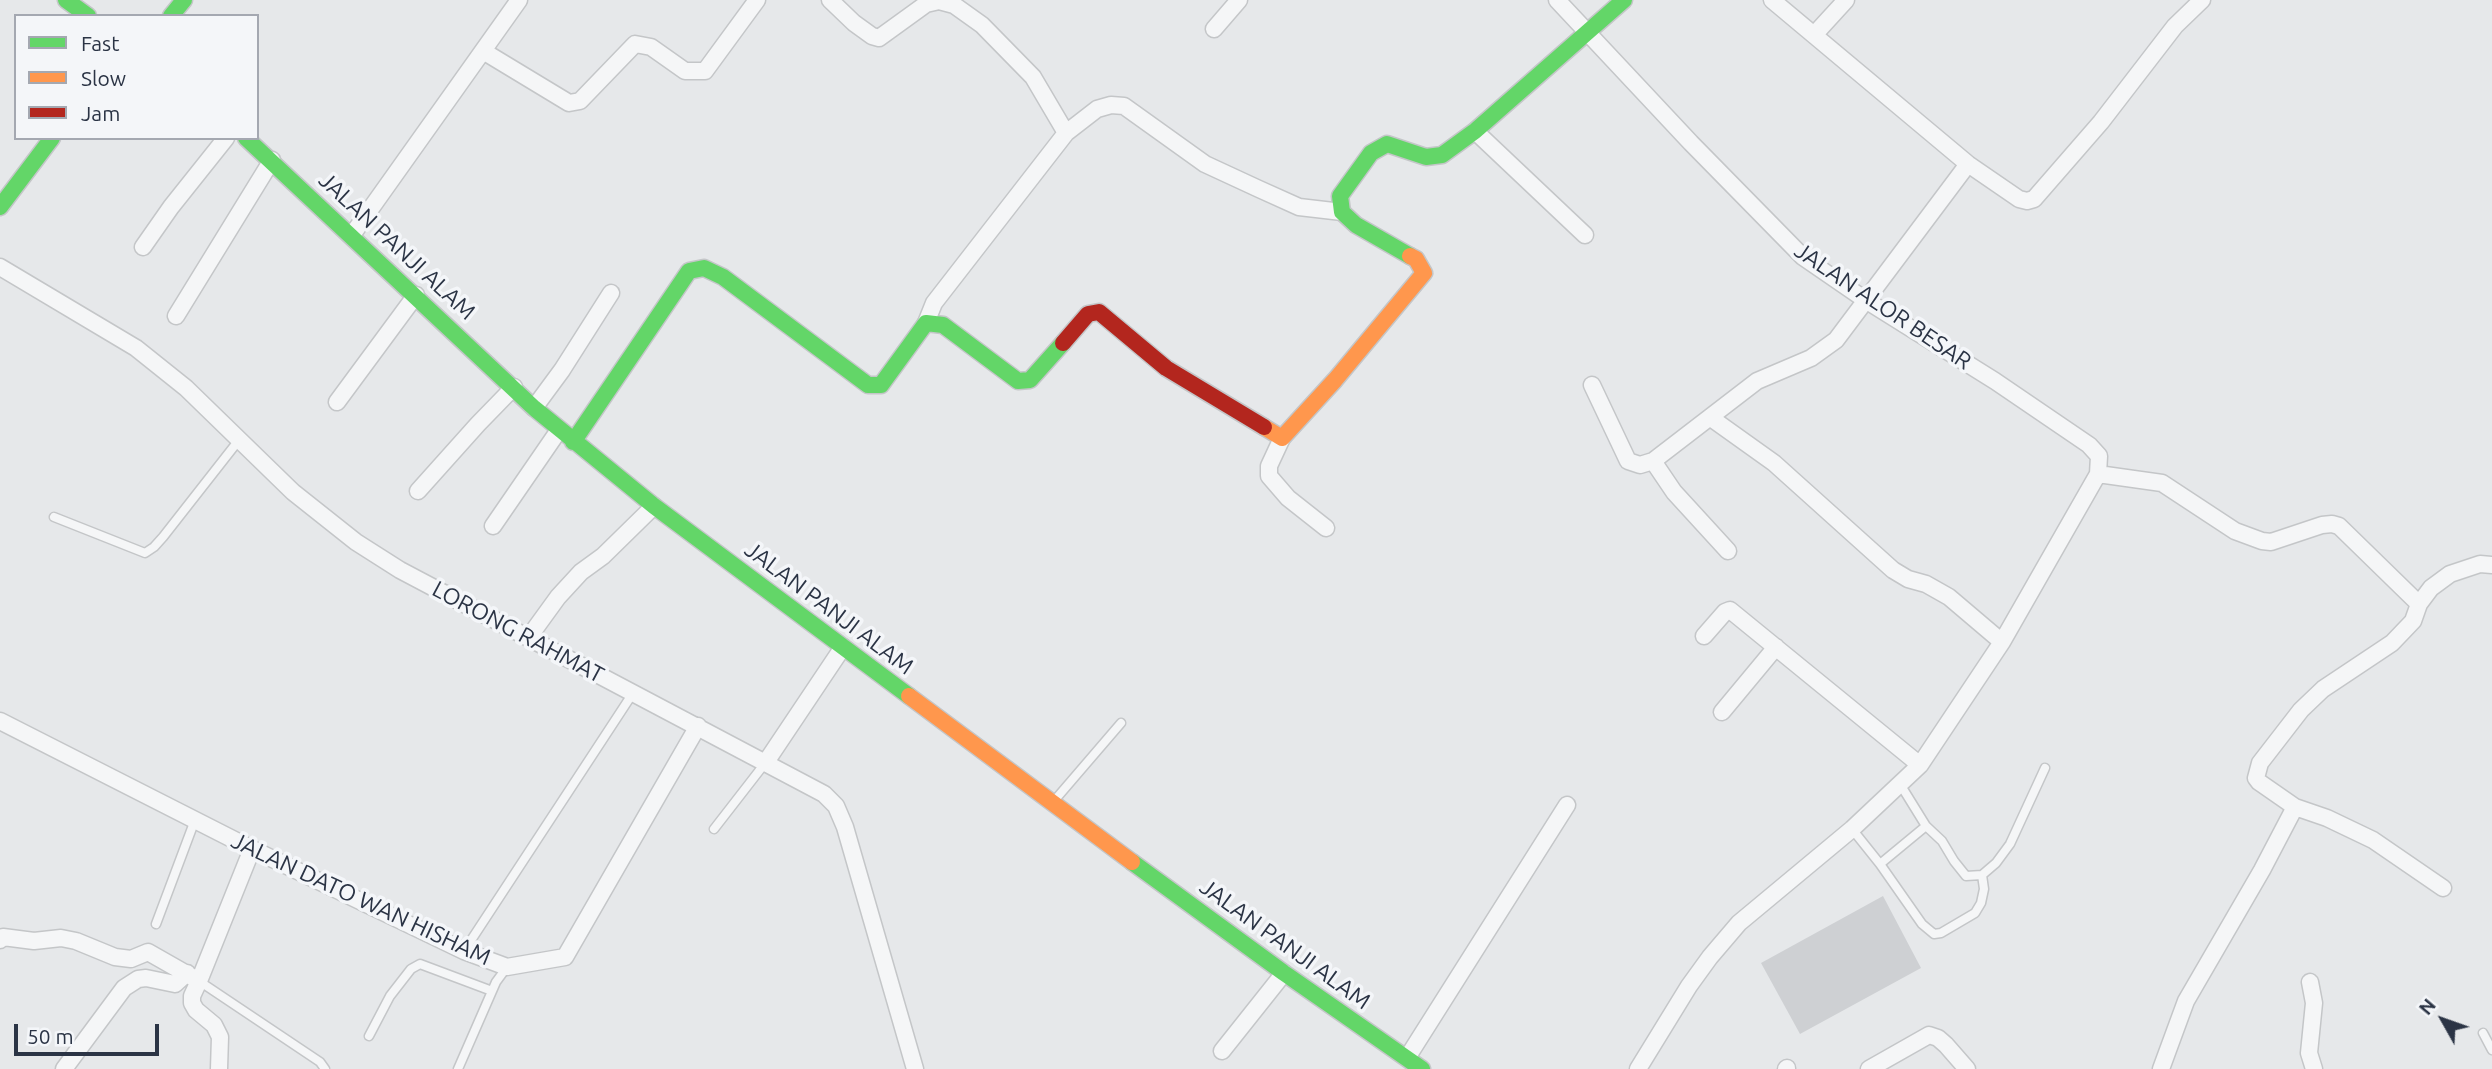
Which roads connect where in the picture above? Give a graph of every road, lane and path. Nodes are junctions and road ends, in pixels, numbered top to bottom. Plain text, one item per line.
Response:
1 (66, 0) edge
2 (519, 0) edge
3 (757, 0) edge
4 (830, 0) edge
5 (1239, 0) edge
6 (1557, 0) edge
7 (1624, 0) edge
8 (1772, 0) edge
9 (1846, 0) edge
10 (2202, 0) edge
11 (85, 14) edge
12 (1214, 29) dead end
13 (1587, 31) junction
14 (1814, 35) junction
15 (483, 51) junction
16 (1475, 131) junction
17 (1066, 133) junction
18 (50, 140) edge
19 (224, 140) edge
20 (248, 140) edge
21 (272, 160) junction
22 (1968, 164) junction
23 (0, 207) edge
24 (1342, 212) junction
25 (352, 235) junction
26 (1585, 235) dead end
27 (143, 247) dead end
28 (0, 267) edge
29 (611, 293) dead end
30 (416, 296) junction
31 (1867, 301) junction
32 (176, 316) dead end
33 (926, 323) junction
34 (1592, 385) dead end
35 (514, 387) junction
36 (337, 402) dead end
37 (534, 408) junction
38 (1711, 418) junction
39 (559, 429) junction
40 (1282, 438) junction
41 (239, 440) junction
42 (573, 442) junction
43 (1653, 461) junction
44 (2098, 474) junction
45 (418, 491) dead end
46 (654, 506) junction
47 (54, 517) dead end
48 (493, 526) dead end
49 (1326, 528) dead end
50 (1728, 551) dead end
51 (2492, 565) edge
52 (2419, 604) junction
53 (529, 636) junction
54 (1704, 636) dead end
55 (2002, 642) junction
56 (843, 647) junction
57 (1776, 648) junction
58 (633, 693) junction
59 (1722, 712) dead end
60 (0, 721) edge
61 (1121, 723) dead end
62 (698, 726) junction
63 (766, 762) junction
64 (1920, 765) junction
65 (2045, 768) dead end
66 (1900, 785) junction
67 (1053, 803) junction
68 (1567, 805) dead end
69 (2295, 807) junction
70 (195, 820) junction
71 (1926, 826) junction
72 (1852, 829) junction
73 (714, 830) dead end
74 (252, 849) junction
75 (1880, 864) junction
76 (1982, 875) junction
77 (2443, 888) dead end
78 (156, 924) dead end
79 (0, 940) edge
80 (464, 951) junction
81 (507, 967) junction
82 (1284, 973) junction
83 (193, 977) junction
84 (2310, 982) dead end
85 (492, 991) junction
86 (2483, 1033) dead end
87 (369, 1037) dead end
88 (2492, 1050) edge
89 (1222, 1051) dead end
90 (1407, 1058) junction
91 (64, 1069) edge
92 (219, 1069) edge
93 (325, 1069) edge
94 (458, 1069) edge
95 (915, 1069) edge
96 (1422, 1069) edge
97 (1638, 1069) edge
98 (1869, 1069) edge
99 (1967, 1069) edge
100 (2161, 1069) edge
101 (2314, 1069) edge

1 - 11 main road
2 - 15 street
3 - 15 street
4 - 17 street
5 - 12 street
6 - 13 street, JALAN ALOR BESAR
7 - 13 main road
8 - 14 street
9 - 14 street
10 - 22 street
13 - 16 main road
13 - 31 street, JALAN ALOR BESAR
14 - 22 street
15 - 25 street
16 - 24 main road
16 - 26 street
17 - 24 street
17 - 33 street
18 - 23 main road
19 - 27 street
20 - 21 main road, JALAN PANJI ALAM
21 - 25 main road, JALAN PANJI ALAM
21 - 32 street
22 - 31 street
24 - 40 main road
25 - 30 main road, JALAN PANJI ALAM
28 - 41 street, LORONG RAHMAT
29 - 37 street
30 - 35 main road, JALAN PANJI ALAM
30 - 36 street
31 - 38 street
31 - 44 street, JALAN ALOR BESAR
33 - 40 main road
33 - 42 main road
34 - 43 street
35 - 37 main road, JALAN PANJI ALAM
35 - 45 street
37 - 39 main road, JALAN PANJI ALAM
38 - 43 street
38 - 55 street
39 - 42 main road, JALAN PANJI ALAM
39 - 48 street
40 - 49 street
41 - 47 lane
41 - 53 street, LORONG RAHMAT
42 - 46 main road, JALAN PANJI ALAM
43 - 50 street
44 - 52 street
44 - 55 street
46 - 53 street
46 - 56 main road, JALAN PANJI ALAM
51 - 52 street
52 - 69 street
53 - 58 street, LORONG RAHMAT
54 - 57 street
55 - 64 street
56 - 63 street
56 - 67 main road, JALAN PANJI ALAM
57 - 59 street
57 - 64 street
58 - 62 street, LORONG RAHMAT
58 - 80 lane
60 - 70 street, JALAN DATO WAN HISHAM
61 - 67 lane
62 - 63 street, LORONG RAHMAT
62 - 81 street, JALAN DATO WAN HISHAM
63 - 73 lane
63 - 95 street, LORONG RAHMAT
64 - 66 street
65 - 76 lane
66 - 71 lane
66 - 72 street
67 - 82 main road, JALAN PANJI ALAM
68 - 90 street
69 - 77 street
69 - 100 street
70 - 74 street, JALAN DATO WAN HISHAM
70 - 78 lane
71 - 75 lane
71 - 76 lane
72 - 75 lane
72 - 97 street
74 - 80 street, JALAN DATO WAN HISHAM
74 - 83 street
75 - 76 lane
79 - 83 street
80 - 81 street, JALAN DATO WAN HISHAM
81 - 85 lane
82 - 89 street
82 - 90 main road, JALAN PANJI ALAM
83 - 91 street
83 - 92 street
83 - 93 lane
84 - 101 street
85 - 87 lane
85 - 94 lane
86 - 88 lane
90 - 96 main road, JALAN PANJI ALAM
98 - 99 street

